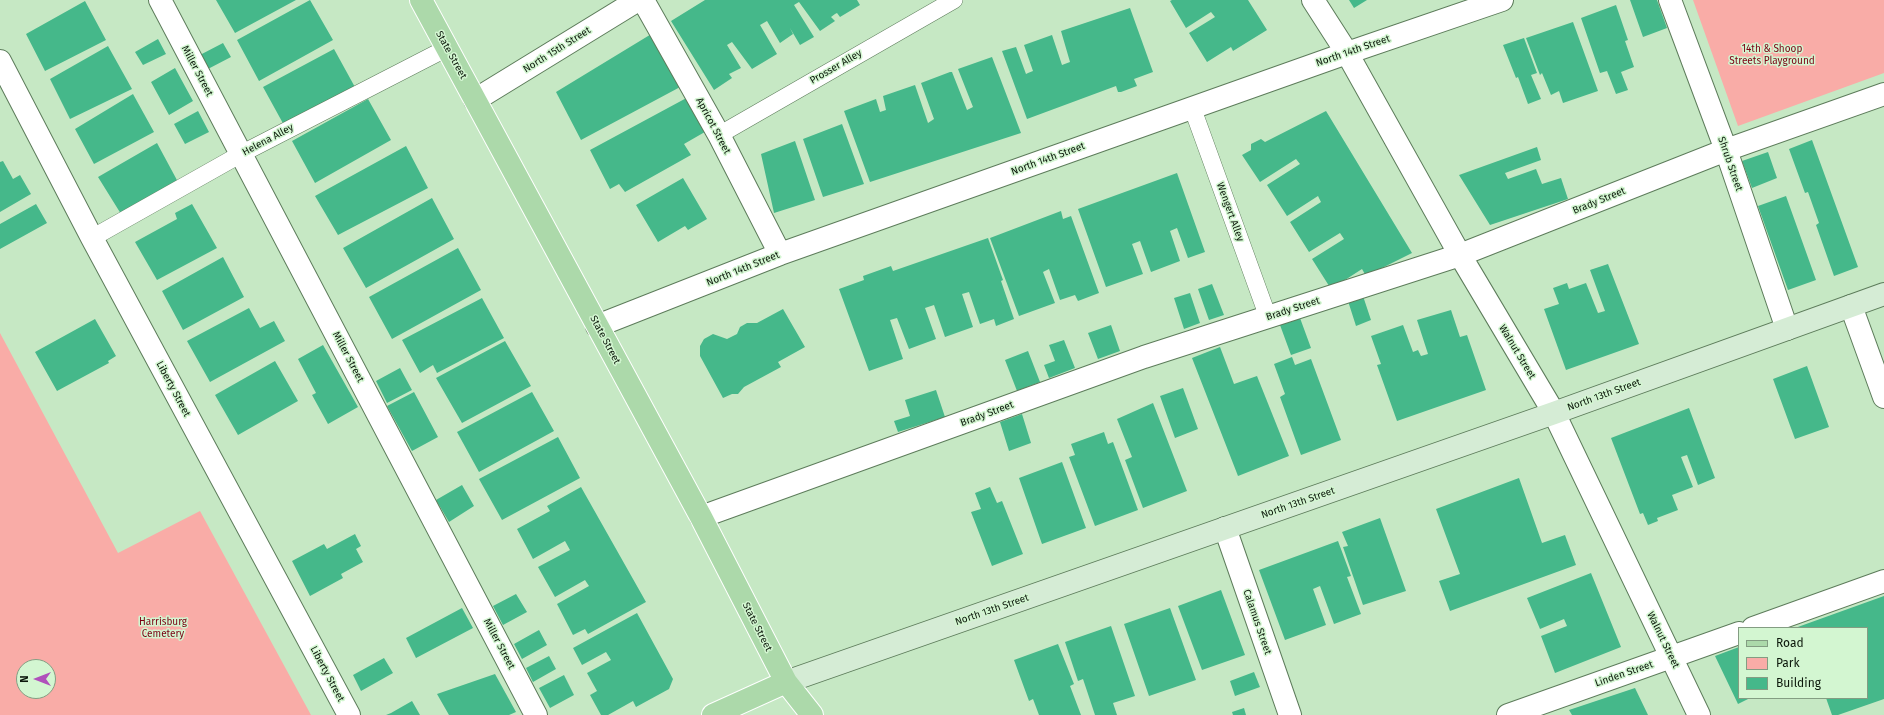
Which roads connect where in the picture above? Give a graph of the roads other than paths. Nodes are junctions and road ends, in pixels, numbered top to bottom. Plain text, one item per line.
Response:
1 (160, 0) edge
2 (421, 0) edge
3 (638, 0) edge
4 (644, 0) edge
5 (954, 0) edge
6 (1313, 0) edge
7 (1502, 0) edge
8 (1670, 0) edge
9 (447, 48) junction
10 (1347, 52) junction
11 (0, 61) edge
12 (1884, 94) edge
13 (476, 100) junction
14 (1192, 108) junction
15 (719, 135) junction
16 (1726, 150) junction
17 (242, 154) junction
18 (92, 238) junction
19 (780, 254) junction
20 (1460, 256) junction
21 (1884, 294) edge
22 (1851, 306) junction
23 (1268, 317) junction
24 (597, 326) junction
25 (1786, 329) junction
26 (1884, 397) edge
27 (1554, 413) junction
28 (701, 517) junction
29 (1225, 528) junction
30 (1884, 580) edge
31 (1756, 627) edge
32 (1738, 633) edge
33 (1672, 658) junction
34 (786, 682) junction
35 (349, 715) edge
36 (536, 715) edge
37 (713, 715) edge
38 (794, 715) edge
39 (812, 715) edge
40 (1290, 715) edge
41 (1508, 715) edge
42 (1699, 715) edge

1 - 17 street, Miller Street
2 - 9 main road, State Street
3 - 13 street, North 15th Street
4 - 15 street, Apricot Street
5 - 15 lane, Prosser Alley
6 - 10 street, Walnut Street
7 - 10 street, North 14th Street
8 - 16 street, Shrub Street
9 - 13 main road, State Street
9 - 17 lane, Helena Alley
10 - 14 street, North 14th Street
10 - 20 street, Walnut Street
11 - 18 street, Liberty Street
12 - 16 street, Brady Street
13 - 24 main road, State Street
14 - 19 street, North 14th Street
14 - 23 lane, Wengert Alley
15 - 19 street, Apricot Street
16 - 20 street, Brady Street
16 - 25 street, Shrub Street
17 - 18 lane, Helena Alley
17 - 36 street, Miller Street
18 - 35 street, Liberty Street
19 - 24 street, North 14th Street
20 - 23 street, Brady Street
20 - 27 street, Walnut Street
21 - 22 main road, North 13th Street
22 - 25 main road, North 13th Street
22 - 26 street
23 - 28 street, Brady Street
24 - 28 main road, State Street
25 - 27 main road, North 13th Street
27 - 29 main road, North 13th Street
27 - 33 street, Walnut Street
28 - 34 main road, State Street
29 - 34 main road, North 13th Street
29 - 40 street, Calamus Street
30 - 31 street
32 - 33 street, Linden Street
33 - 41 street, Linden Street
33 - 42 street, Walnut Street
34 - 37 main road, North 13th Street
34 - 38 main road, State Street
34 - 39 main road, State Street

